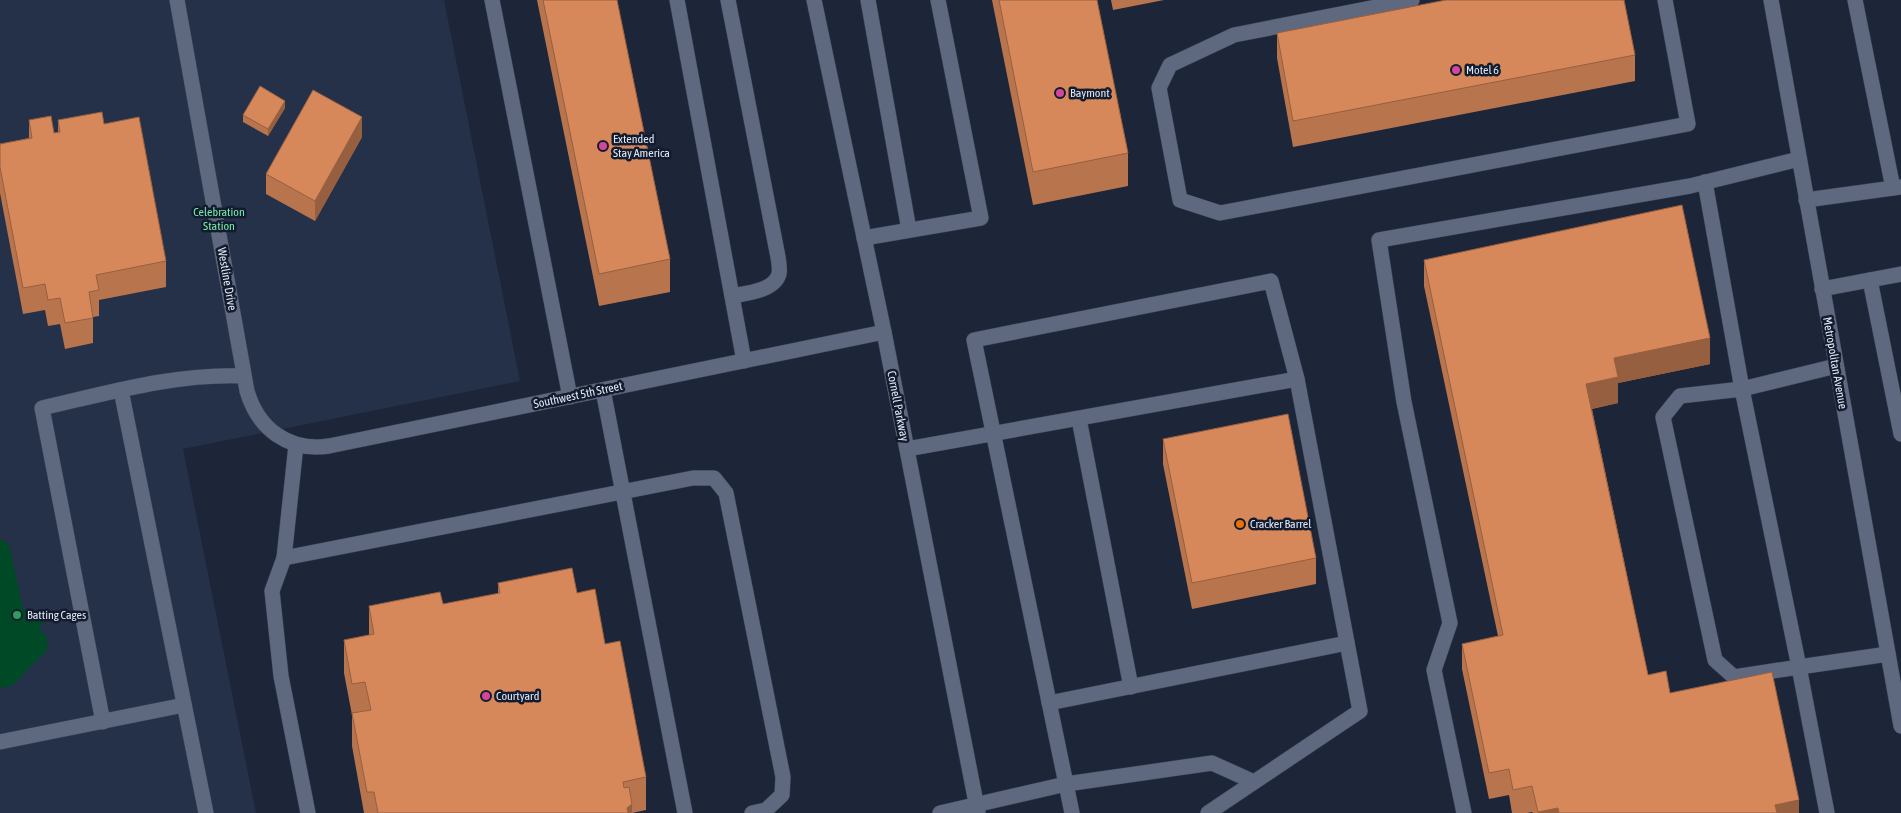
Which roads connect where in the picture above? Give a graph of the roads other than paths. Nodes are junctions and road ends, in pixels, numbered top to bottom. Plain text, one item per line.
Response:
1 (177, 0) edge
2 (492, 0) edge
3 (677, 0) edge
4 (728, 0) edge
5 (814, 0) edge
6 (868, 0) edge
7 (938, 0) edge
8 (1412, 0) edge
9 (1665, 0) edge
10 (1770, 0) edge
11 (1855, 0) edge
12 (1799, 159) junction
13 (1705, 182) junction
14 (1897, 187) edge
15 (1806, 200) junction
16 (909, 230) junction
17 (864, 238) junction
18 (1901, 274) edge
19 (1870, 280) junction
20 (1822, 289) junction
21 (732, 296) junction
22 (884, 332) junction
23 (744, 361) junction
24 (1836, 366) junction
25 (244, 376) junction
26 (1297, 379) junction
27 (1742, 389) junction
28 (121, 390) junction
29 (603, 390) junction
30 (570, 396) junction
31 (1079, 419) junction
32 (274, 433) joint
33 (993, 434) junction
34 (1901, 434) edge
35 (296, 445) junction
36 (907, 449) junction
37 (623, 492) junction
38 (284, 558) junction
39 (1347, 642) junction
40 (1888, 654) junction
41 (1799, 667) junction
42 (1131, 686) junction
43 (1050, 703) junction
44 (184, 705) junction
45 (103, 722) junction
46 (1901, 726) edge
47 (0, 742) edge
48 (1254, 782) junction
49 (1066, 784) junction
50 (977, 809) edge
51 (206, 813) edge
52 (308, 813) edge
53 (685, 813) edge
54 (752, 813) edge
55 (940, 813) edge
56 (1072, 813) edge
57 (1208, 813) edge
58 (1464, 813) edge
59 (1827, 813) edge

1 - 25 street, Westline Drive
2 - 30 street
3 - 21 street
4 - 21 street
5 - 17 street, Cornell Parkway
6 - 16 street
7 - 16 street
8 - 9 street
10 - 12 street, Metropolitan Avenue
11 - 14 street
12 - 13 street
12 - 15 street, Metropolitan Avenue
13 - 27 street
13 - 58 street
14 - 15 street
15 - 20 street, Metropolitan Avenue
16 - 17 street
17 - 22 street, Cornell Parkway
18 - 19 street
19 - 20 street
19 - 34 street
20 - 24 street, Metropolitan Avenue
21 - 23 street
22 - 23 street, Southwest 5th Street
22 - 36 street, Cornell Parkway
23 - 29 street, Southwest 5th Street
24 - 27 street
24 - 40 street, Metropolitan Avenue
25 - 28 street
25 - 32 street, Westline Drive
26 - 31 street
26 - 33 street
26 - 39 street
27 - 41 street
27 - 41 street
28 - 44 street
28 - 45 street
29 - 30 street, Southwest 5th Street
29 - 37 street
30 - 35 street, Southwest 5th Street
31 - 33 street
31 - 42 street
32 - 35 street, Southwest 5th Street
33 - 36 street
33 - 43 street
35 - 38 street
36 - 50 street, Cornell Parkway
37 - 38 street
37 - 53 street
37 - 54 street
38 - 52 street
39 - 42 street
39 - 48 street
40 - 41 street
40 - 46 street, Metropolitan Avenue
41 - 59 street
42 - 43 street
43 - 49 street
44 - 45 street
44 - 51 street
45 - 47 street
48 - 49 street
48 - 57 street
49 - 50 street
49 - 56 street
50 - 55 street

